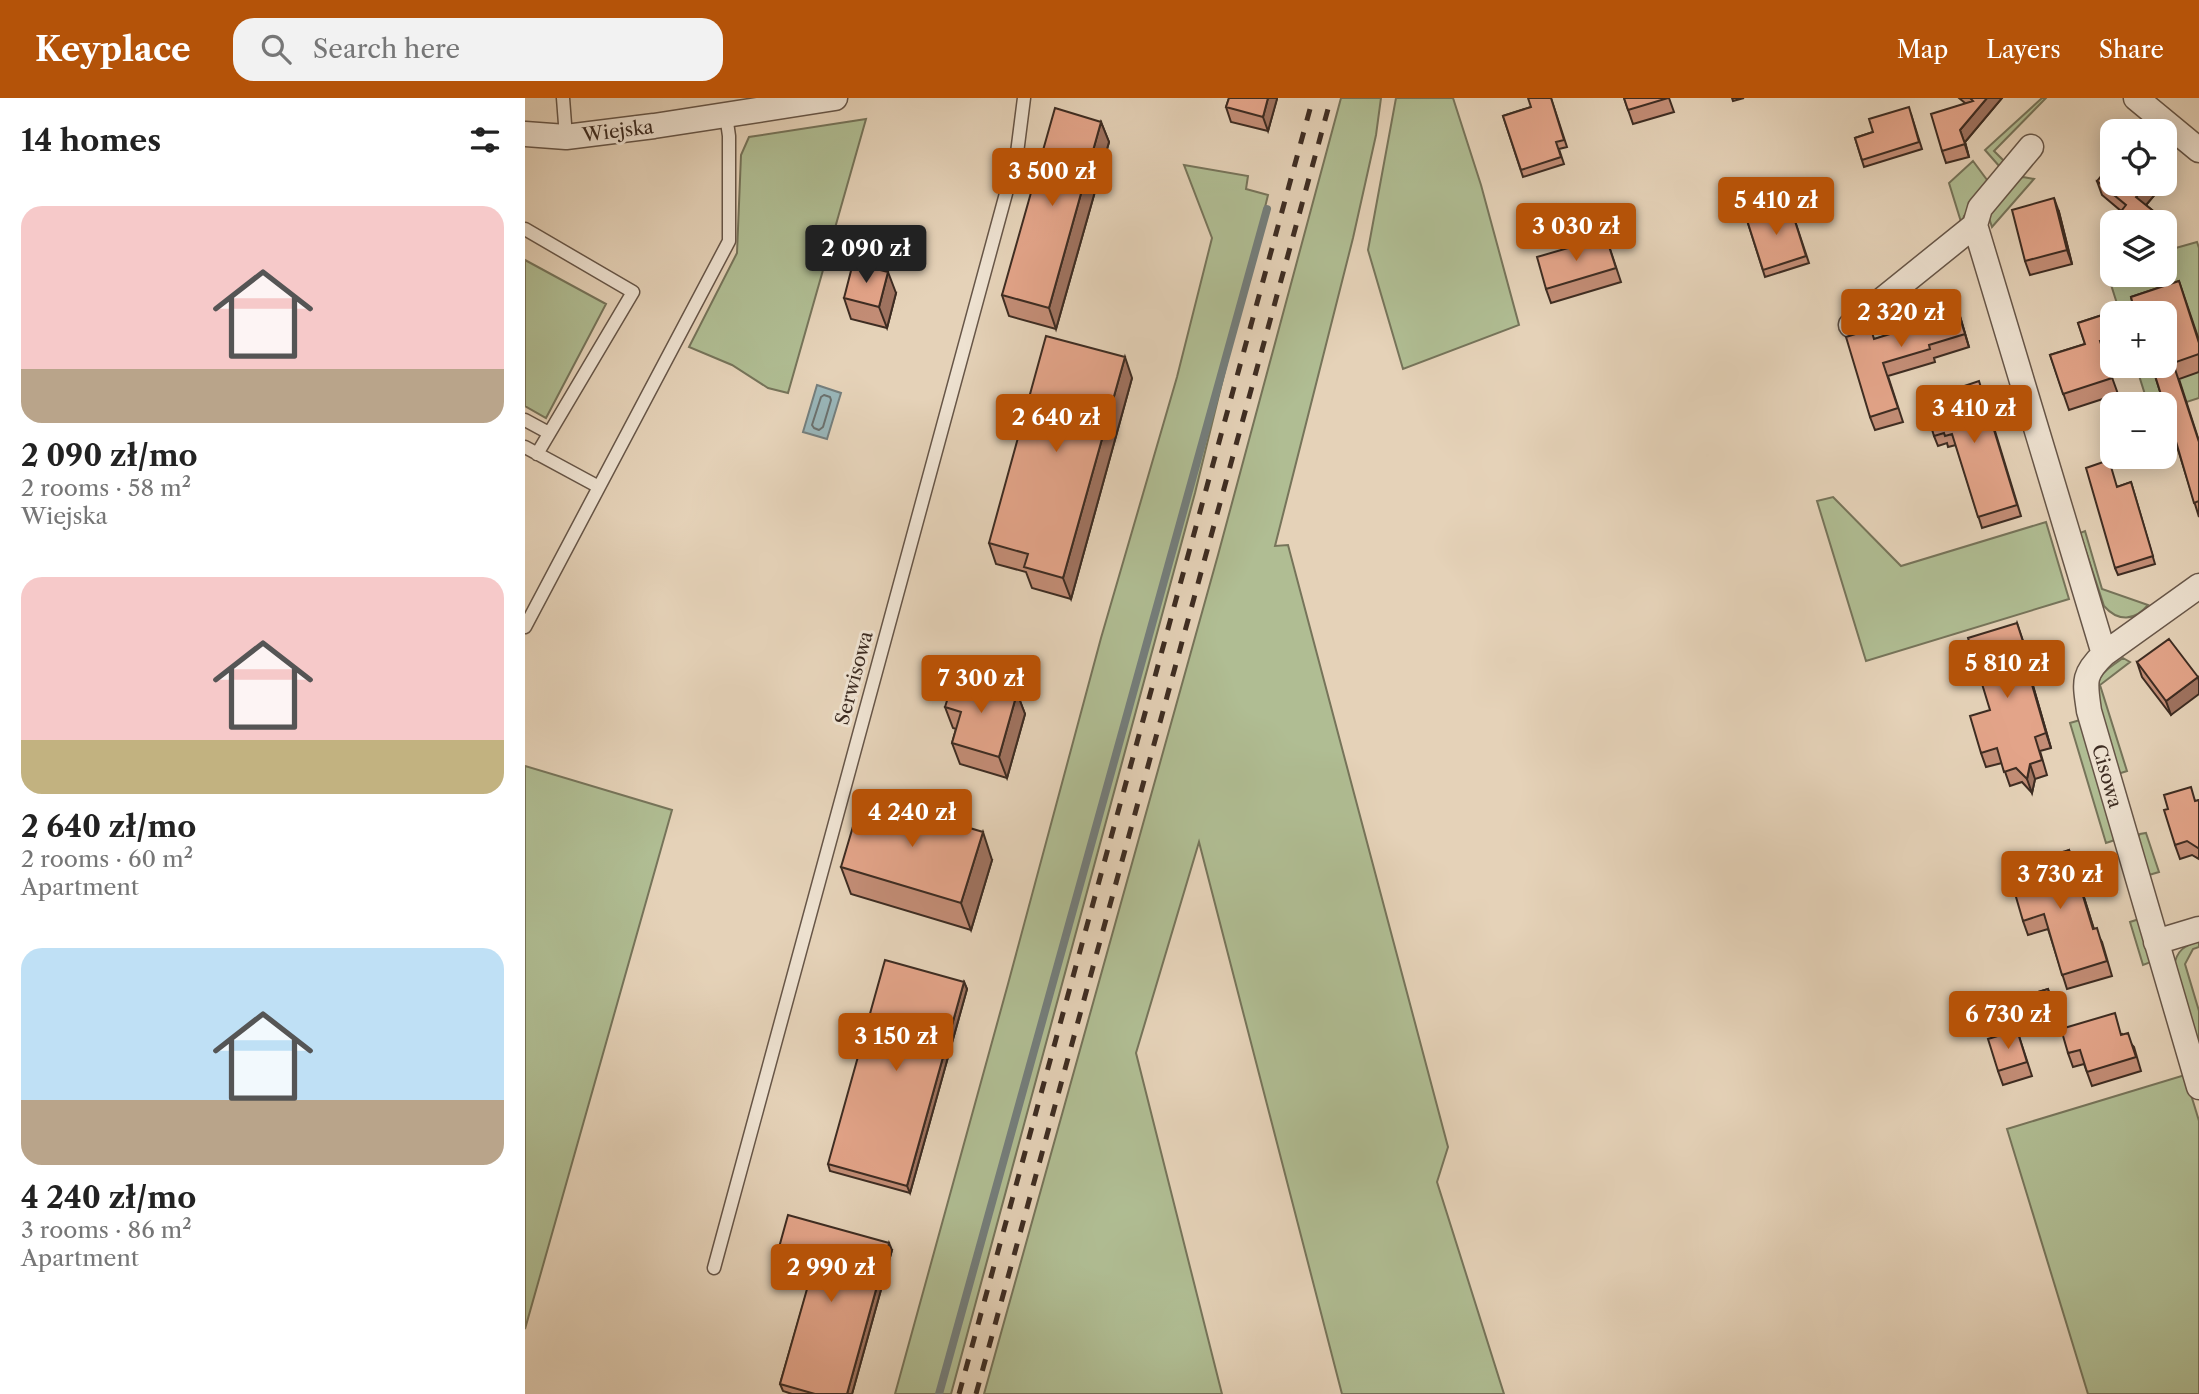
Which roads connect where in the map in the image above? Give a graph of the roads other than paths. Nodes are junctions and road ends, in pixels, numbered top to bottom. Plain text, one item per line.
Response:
1 (563, 98) edge
2 (835, 98) edge
3 (1024, 98) edge
4 (2136, 98) edge
5 (726, 116) junction
6 (525, 134) edge
7 (566, 137) junction
8 (2031, 147) dead end
9 (2199, 150) edge
10 (1975, 225) junction
11 (525, 229) edge
12 (1851, 325) dead end
13 (525, 420) edge
14 (549, 433) junction
15 (531, 450) edge
16 (599, 487) junction
17 (2199, 586) edge
18 (525, 627) edge
19 (2104, 654) junction
20 (2199, 929) edge
21 (2156, 942) junction
22 (2199, 1087) edge
23 (714, 1268) dead end

1 - 7 lane
2 - 5 street, Wiejska
3 - 23 lane, Serwisowa
4 - 9 street
5 - 7 street, Wiejska
5 - 16 lane
6 - 7 street, Wiejska
8 - 10 street
10 - 12 street
10 - 19 street
11 - 14 lane
13 - 14 lane
14 - 15 lane
15 - 16 lane
16 - 18 lane
17 - 19 street
19 - 21 street, Cisowa
20 - 21 street
21 - 22 street, Cisowa

